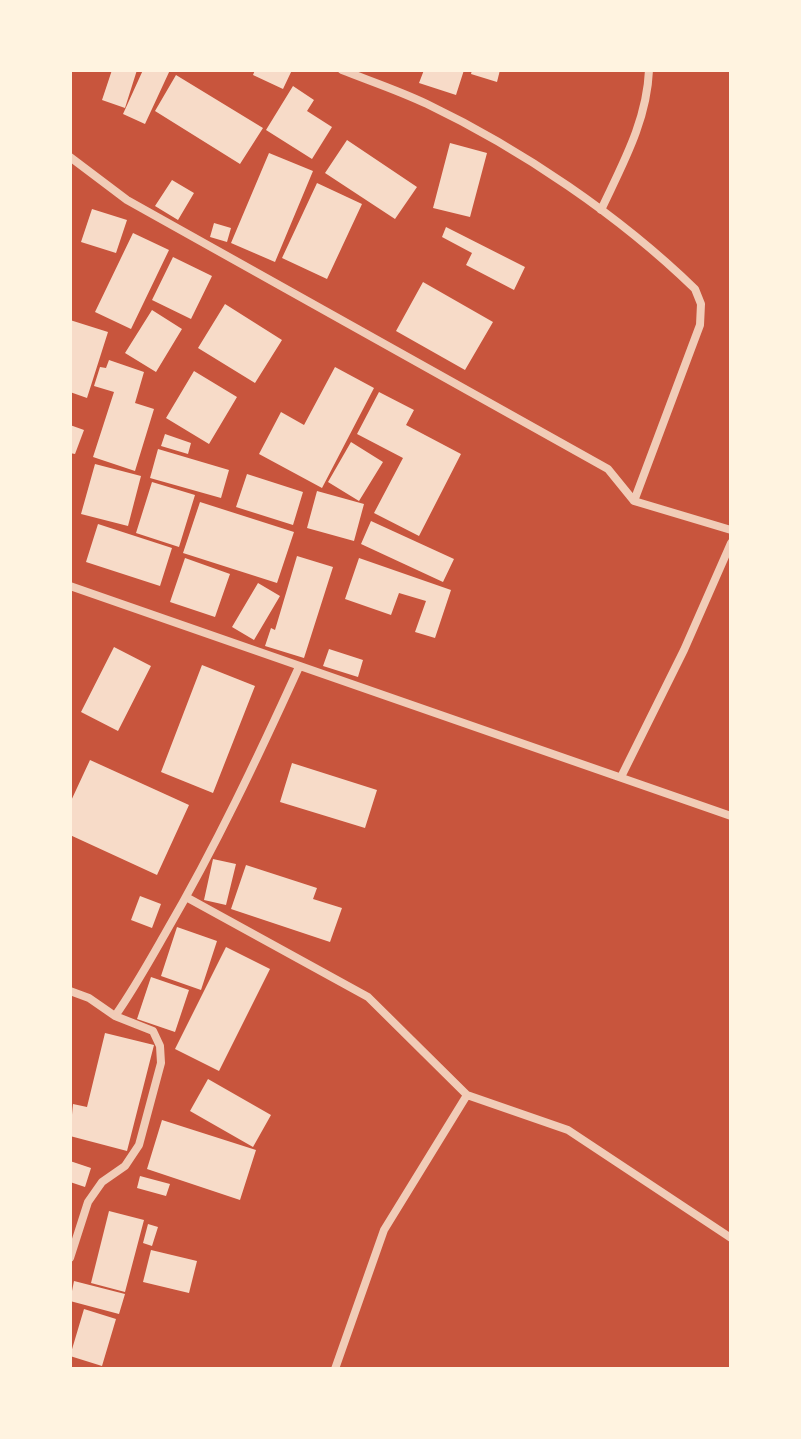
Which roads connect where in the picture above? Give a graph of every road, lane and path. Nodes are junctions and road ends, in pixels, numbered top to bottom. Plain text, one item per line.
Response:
1 (342, 70) edge
2 (649, 70) edge
3 (70, 157) edge
4 (601, 210) junction
5 (634, 501) junction
6 (731, 530) edge
7 (731, 543) edge
8 (70, 586) edge
9 (299, 667) junction
10 (621, 777) junction
11 (731, 816) edge
12 (186, 897) junction
13 (70, 991) edge
14 (115, 1016) junction
15 (467, 1095) junction
16 (731, 1238) edge
17 (70, 1258) edge
18 (335, 1369) edge

1 - 4 street
2 - 4 street
3 - 5 street
4 - 5 street
5 - 6 street
7 - 10 street
8 - 9 street
9 - 10 street
9 - 12 street
10 - 11 street
12 - 14 street
12 - 15 street
13 - 14 street
14 - 17 street
15 - 16 street
15 - 18 street

